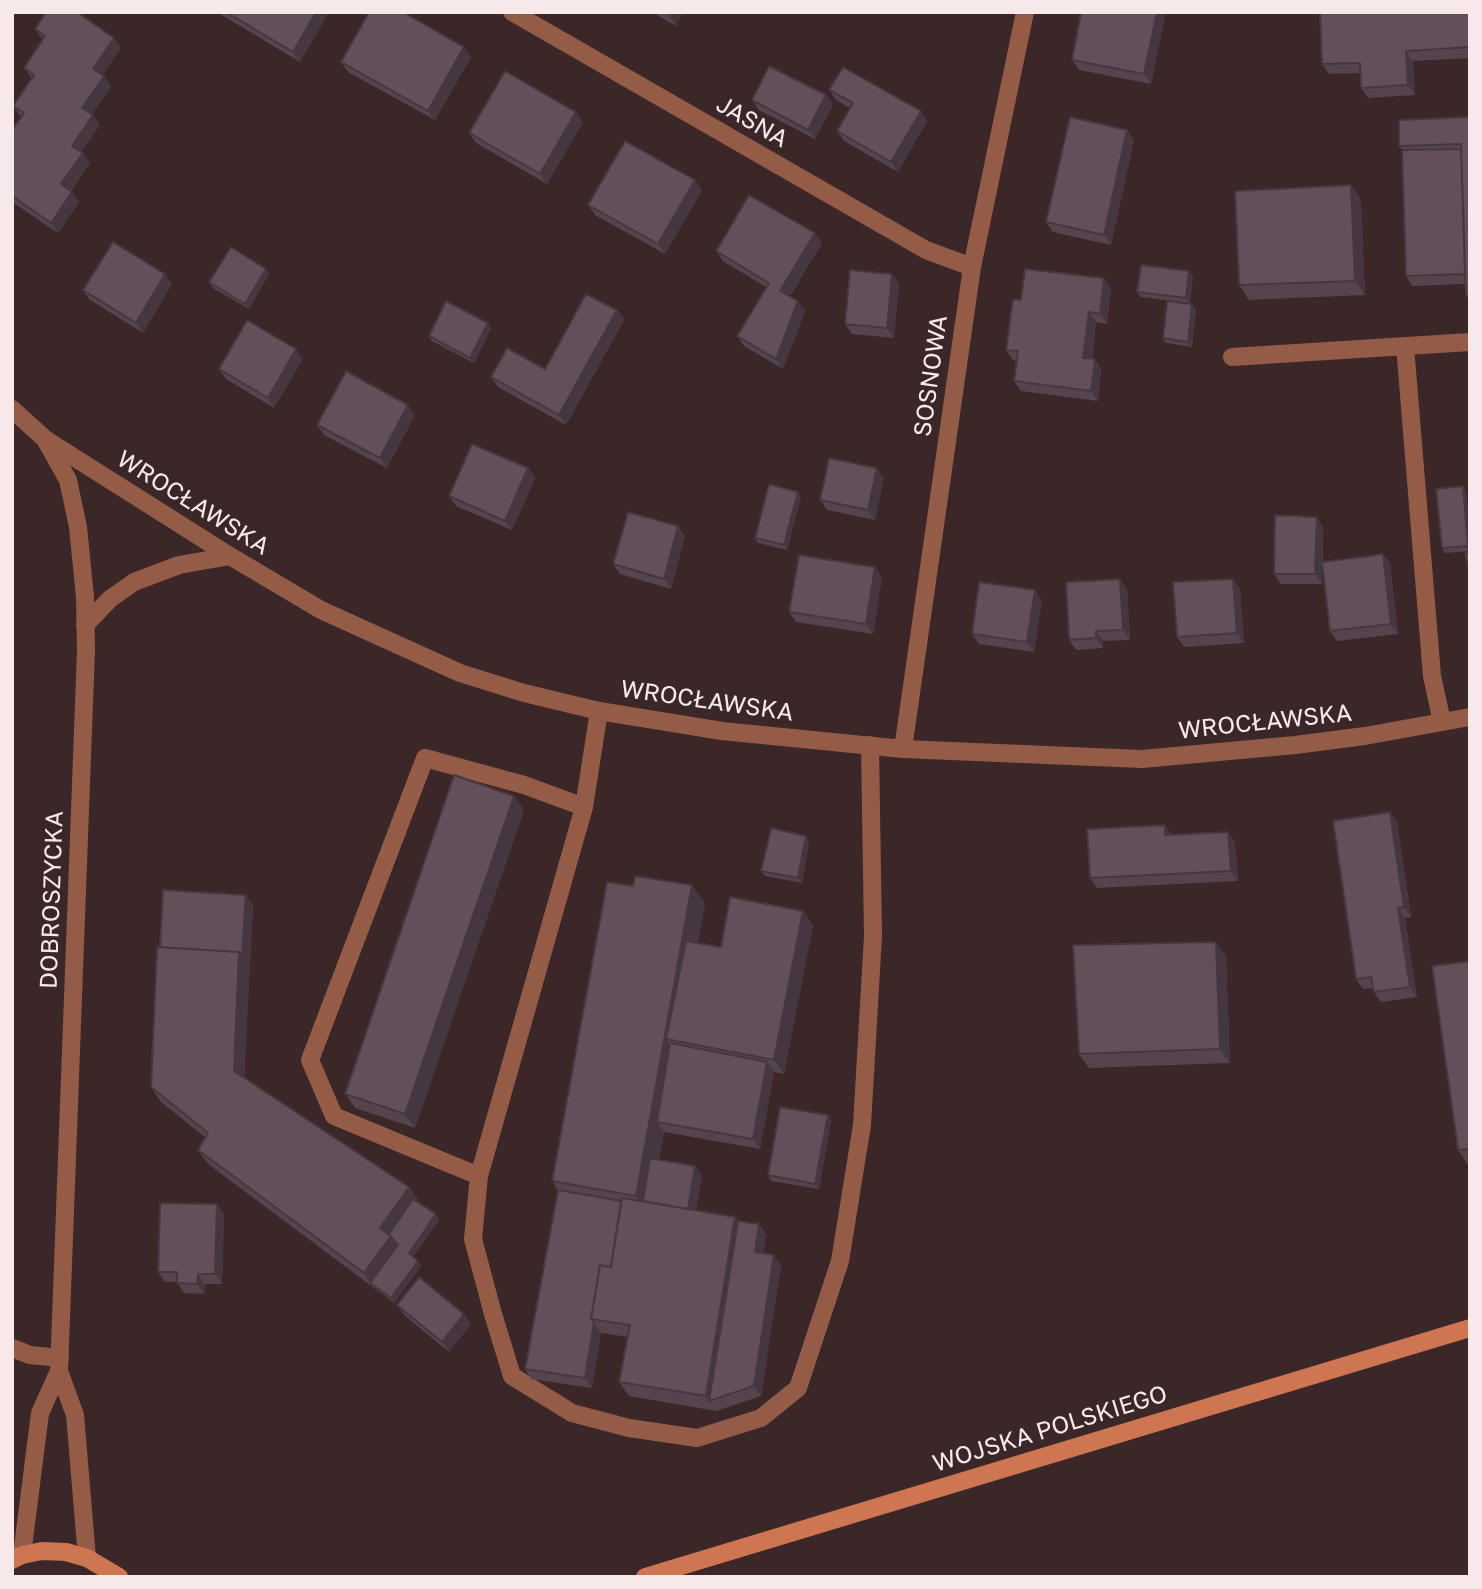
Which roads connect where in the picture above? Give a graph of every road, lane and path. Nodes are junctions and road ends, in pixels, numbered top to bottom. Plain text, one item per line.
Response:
1 (512, 12) edge
2 (1025, 12) edge
3 (972, 267) junction
4 (1470, 342) edge
5 (1405, 346) junction
6 (1232, 356) dead end
7 (12, 409) edge
8 (46, 439) junction
9 (230, 556) junction
10 (85, 625) junction
11 (598, 711) junction
12 (1470, 717) edge
13 (1442, 722) junction
14 (870, 746) junction
15 (903, 749) junction
16 (584, 807) junction
17 (479, 1176) junction
18 (1470, 1328) edge
19 (12, 1348) edge
20 (60, 1364) junction
21 (17, 1557) edge
22 (87, 1558) junction
23 (119, 1577) edge
24 (645, 1577) edge

1 - 3 street, JASNA
2 - 3 street, SOSNOWA
3 - 15 street, SOSNOWA
4 - 5 street
5 - 6 street
5 - 13 street
7 - 8 street, WROCŁAWSKA
8 - 9 street, WROCŁAWSKA
8 - 10 street, DOBROSZYCKA
9 - 10 street
9 - 11 street, WROCŁAWSKA
10 - 20 street, DOBROSZYCKA
11 - 14 street, WROCŁAWSKA
11 - 16 street
12 - 13 street, WROCŁAWSKA
13 - 15 street, WROCŁAWSKA
14 - 15 street, WROCŁAWSKA
14 - 17 street
16 - 17 street
16 - 17 street
18 - 24 main road, WOJSKA POLSKIEGO
19 - 20 street
20 - 21 street, DOBROSZYCKA
20 - 22 street, DOBROSZYCKA
21 - 22 main road
22 - 23 main road

